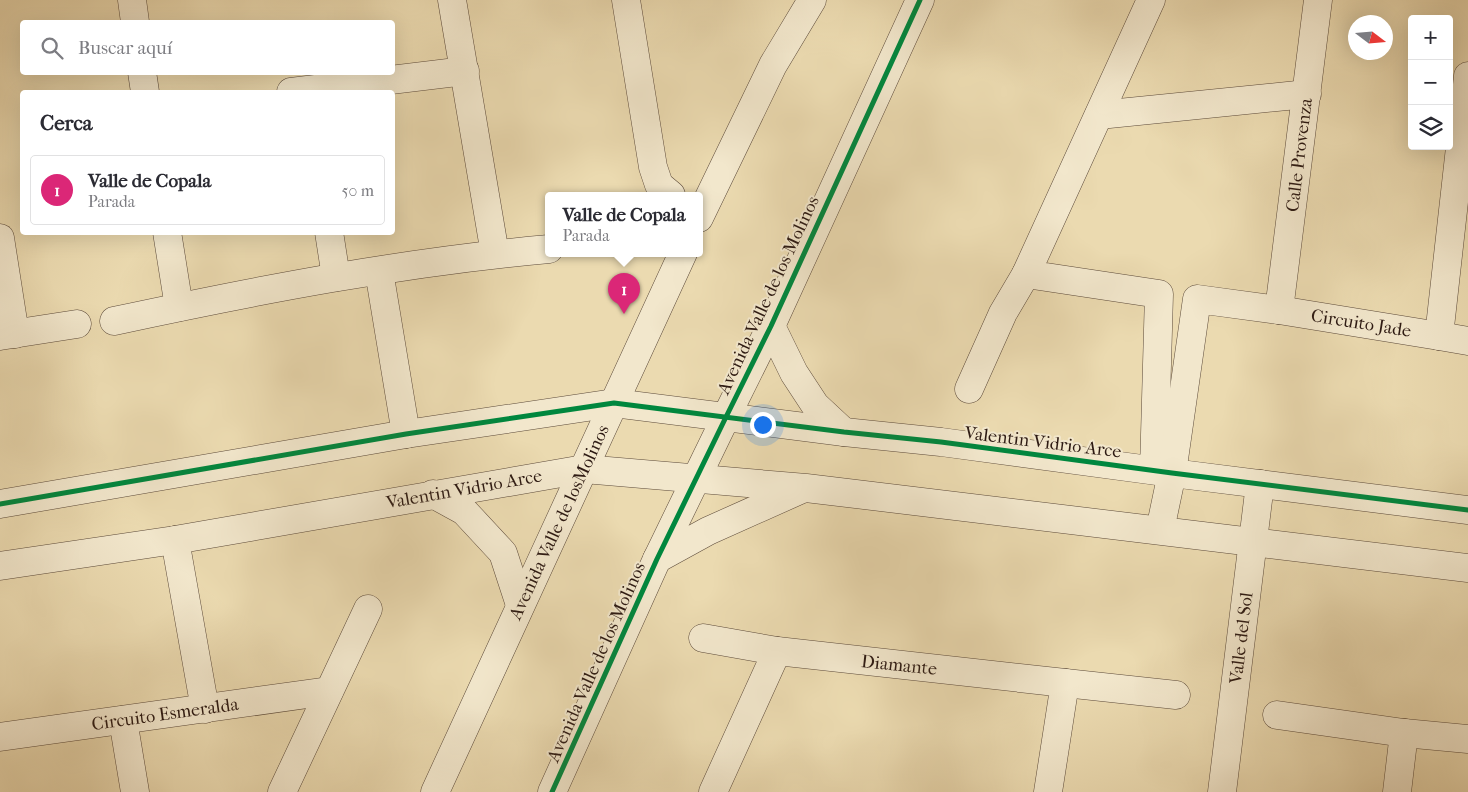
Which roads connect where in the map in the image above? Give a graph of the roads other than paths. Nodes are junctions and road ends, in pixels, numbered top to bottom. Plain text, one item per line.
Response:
1 (132, 0) edge
2 (452, 0) edge
3 (626, 0) edge
4 (812, 0) edge
5 (920, 0) edge
6 (1151, 0) edge
7 (1318, 0) edge
8 (135, 20) edge
9 (464, 70) junction
10 (142, 75) edge
11 (1468, 76) edge
12 (145, 90) edge
13 (317, 90) edge
14 (1307, 94) junction
15 (1099, 115) junction
16 (667, 192) edge
17 (703, 210) edge
18 (167, 235) edge
19 (329, 235) edge
20 (0, 238) edge
21 (545, 249) edge
22 (495, 254) junction
23 (681, 257) edge
24 (379, 271) junction
25 (1026, 274) junction
26 (336, 277) junction
27 (179, 306) junction
28 (1280, 310) junction
29 (114, 321) dead end
30 (77, 324) dead end
31 (771, 326) junction
32 (7, 335) edge
33 (1439, 336) junction
34 (1468, 340) edge
35 (969, 389) dead end
36 (614, 403) junction
37 (726, 416) junction
38 (844, 432) junction
39 (406, 434) junction
40 (584, 469) junction
41 (1163, 472) junction
42 (696, 478) junction
43 (1260, 484) junction
44 (806, 488) junction
45 (433, 494) junction
46 (0, 504) edge
47 (1468, 510) edge
48 (1160, 530) junction
49 (175, 540) junction
50 (1253, 542) junction
51 (657, 559) junction
52 (0, 566) edge
53 (1468, 568) edge
54 (520, 605) junction
55 (368, 609) dead end
56 (703, 638) dead end
57 (777, 651) junction
58 (1065, 683) junction
59 (330, 691) junction
60 (1176, 695) dead end
61 (205, 709) junction
62 (1277, 715) dead end
63 (123, 720) junction
64 (1404, 733) junction
65 (0, 737) edge
66 (1468, 739) edge
67 (135, 792) edge
68 (282, 792) edge
69 (435, 792) edge
70 (552, 792) edge
71 (713, 792) edge
72 (1048, 792) edge
73 (1222, 792) edge
74 (1397, 792) edge

1 - 8 street
2 - 9 street
3 - 16 street
4 - 17 street
5 - 31 street, Avenida Valle de los Molinos
6 - 15 street
7 - 14 street, Calle Provenza
9 - 13 street
9 - 22 street
10 - 12 street
11 - 33 street
14 - 15 street
14 - 28 street, Calle Provenza
15 - 25 street
18 - 27 street
19 - 26 street
20 - 32 street
21 - 22 street
22 - 24 street
23 - 36 street, Avenida Valle de losMolinos
24 - 26 street
24 - 39 street
25 - 35 street
25 - 41 street
26 - 27 street
27 - 29 street
28 - 33 street, Circuito Jade
28 - 41 street, Circuito Jade
30 - 32 street
31 - 37 street, Avenida Valle de los Molinos
31 - 38 street
33 - 34 street, Circuito Jade
36 - 37 street, Valentin Vidrio Arce
36 - 39 street, Valentin Vidrio Arce
36 - 40 street, Avenida Valle de losMolinos
37 - 38 street, Valentin Vidrio Arce
37 - 42 street, Avenida Valle de los Molinos
38 - 41 street, Valentin Vidrio Arce
39 - 46 street, Valentin Vidrio Arce
40 - 42 street, Valentin Vidrio Arce
40 - 45 street, Valentin Vidrio Arce
40 - 54 street, Avenida Valle de losMolinos
41 - 43 street, Valentin Vidrio Arce
41 - 48 street
42 - 44 street, Valentin Vidrio Arce
42 - 51 street, Avenida Valle de los Molinos
43 - 47 street, Valentin Vidrio Arce
43 - 50 street, Valle del Sol
44 - 48 street, Valentin Vidrio Arce
44 - 51 street
45 - 49 street, Valentin Vidrio Arce
45 - 54 street
48 - 50 street, Valentin Vidrio Arce
49 - 52 street, Valentin Vidrio Arce
49 - 61 street
50 - 53 street, Valentin Vidrio Arce
50 - 73 street, Valle del Sol
51 - 70 street, Avenida Valle de los Molinos
54 - 69 street, Avenida Valle de losMolinos
55 - 59 street
56 - 57 street, Diamante
57 - 58 street, Diamante
57 - 71 street
58 - 60 street, Diamante
58 - 72 street
59 - 61 street, Circuito Esmeralda
59 - 68 street
61 - 63 street, Circuito Esmeralda
62 - 64 street
63 - 65 street, Circuito Esmeralda
63 - 67 street
64 - 66 street
64 - 74 street

